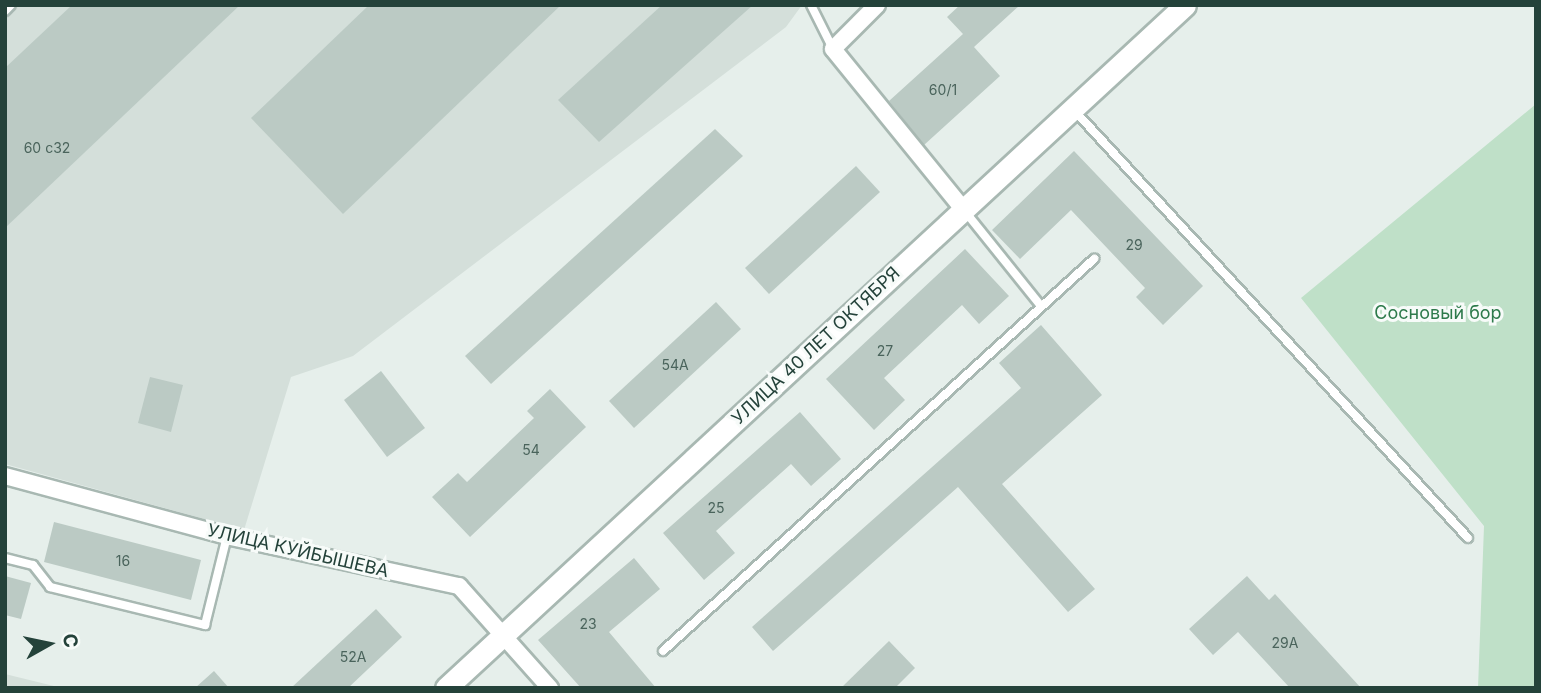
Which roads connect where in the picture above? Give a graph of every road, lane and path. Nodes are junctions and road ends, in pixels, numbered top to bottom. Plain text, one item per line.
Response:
1 (11, 5) edge
2 (811, 5) edge
3 (877, 5) edge
4 (1175, 9) edge
5 (5, 11) edge
6 (833, 48) junction
7 (1073, 109) junction
8 (964, 210) junction
9 (1094, 259) dead end
10 (1040, 305) junction
11 (5, 476) edge
12 (227, 536) junction
13 (1468, 538) dead end
14 (5, 558) edge
15 (504, 634) junction
16 (663, 651) dead end
17 (446, 688) edge
18 (550, 688) edge

1 - 5 lane
2 - 6 lane
3 - 6 street
4 - 7 main road, УЛИЦА 40 ЛЕТ ОКТЯБРЯ
6 - 8 street
7 - 8 main road, УЛИЦА 40 ЛЕТ ОКТЯБРЯ
7 - 13 lane
8 - 10 lane
8 - 15 main road, УЛИЦА 40 ЛЕТ ОКТЯБРЯ
9 - 10 lane
10 - 16 lane
11 - 12 street, УЛИЦА КУЙБЫШЕВА
12 - 14 lane
12 - 15 street, УЛИЦА КУЙБЫШЕВА
15 - 17 main road, УЛИЦА 40 ЛЕТ ОКТЯБРЯ
15 - 18 street, УЛИЦА КУЙБЫШЕВА

